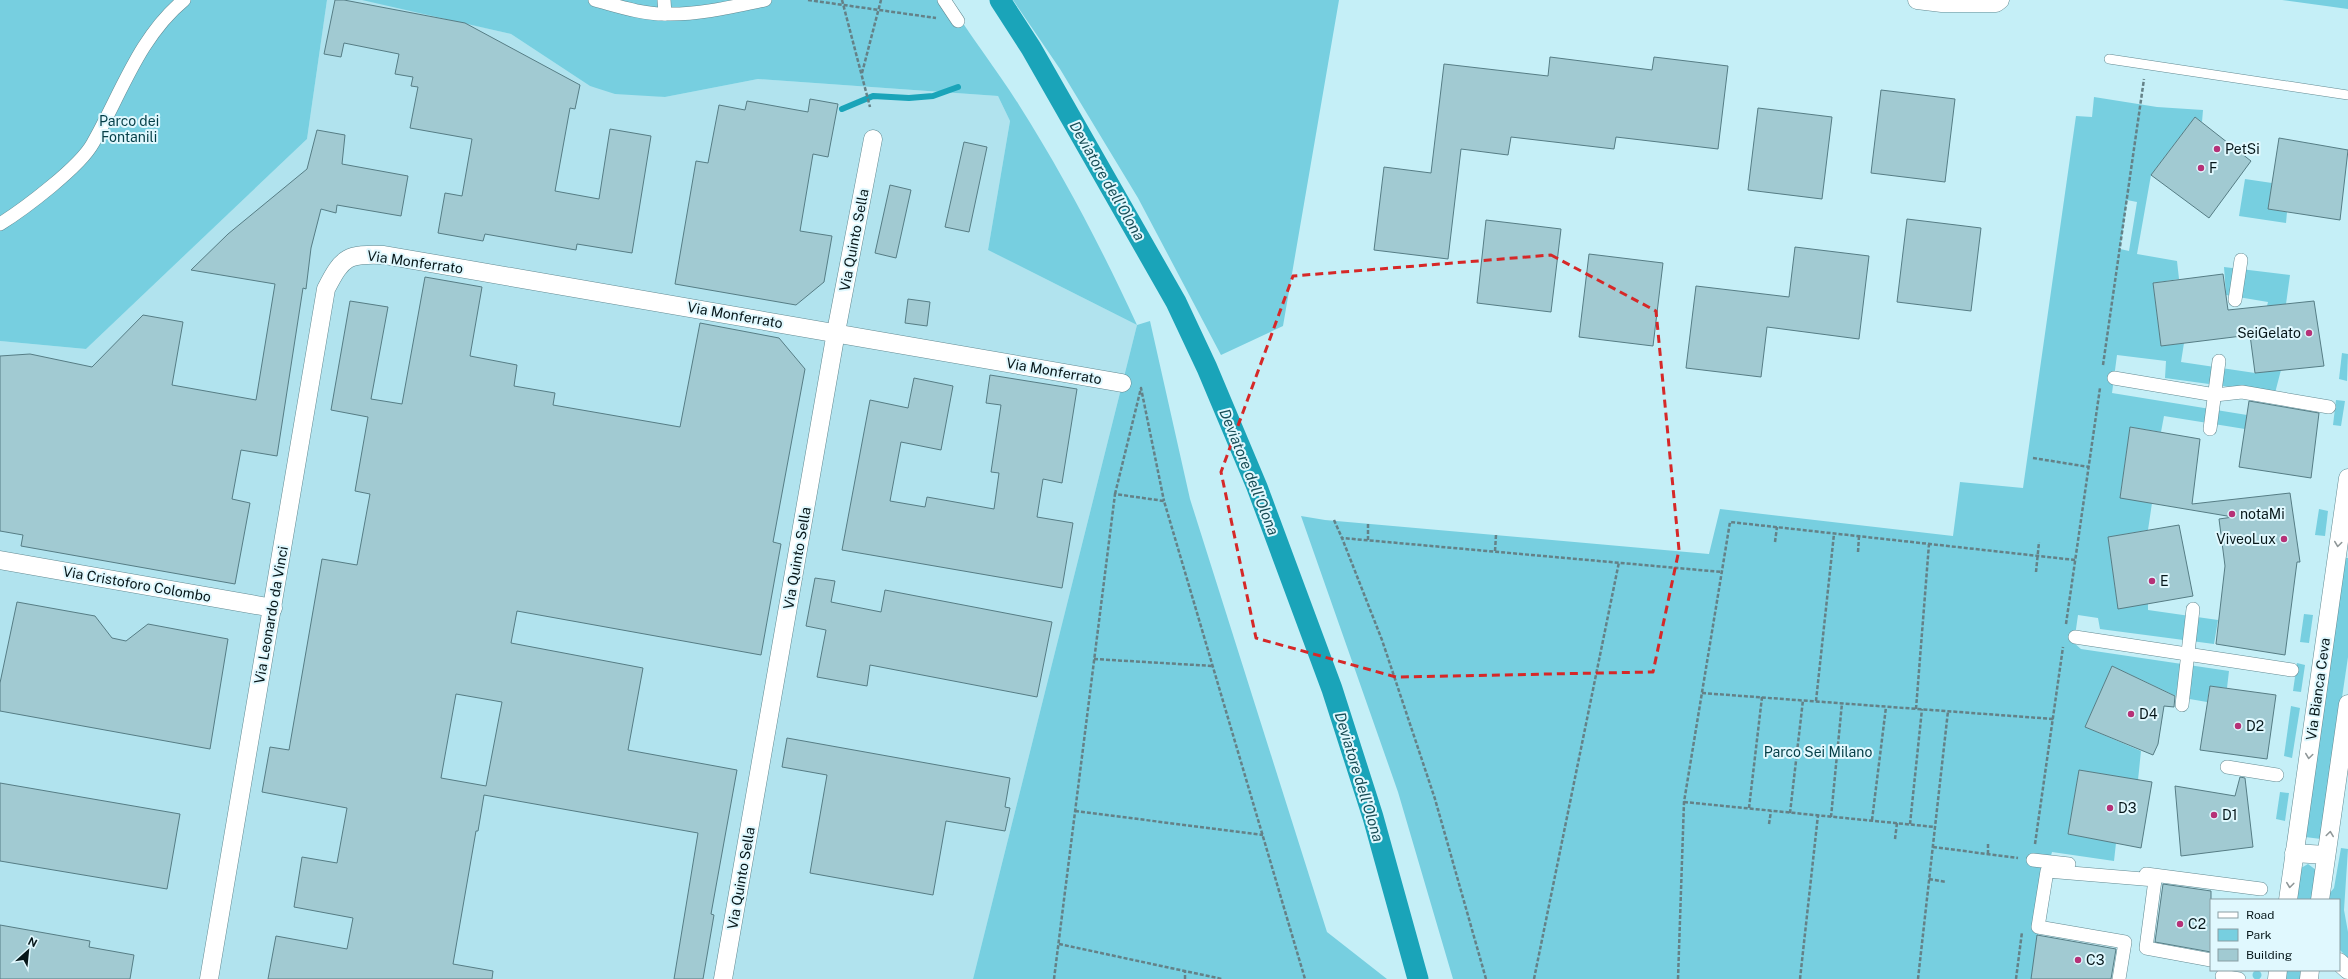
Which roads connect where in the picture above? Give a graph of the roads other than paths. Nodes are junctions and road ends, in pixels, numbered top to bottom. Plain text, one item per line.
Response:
1 (184, 0) edge
2 (595, 0) edge
3 (664, 0) edge
4 (765, 0) edge
5 (944, 0) edge
6 (1917, 0) edge
7 (2000, 0) edge
8 (664, 14) junction
9 (958, 21) road end
10 (2109, 59) dead end
11 (2348, 95) edge
12 (873, 139) dead end
13 (0, 224) edge
14 (347, 258) joint
15 (2240, 265) dead end
16 (2235, 298) dead end
17 (836, 332) junction
18 (2219, 365) dead end
19 (2114, 378) dead end
20 (1122, 383) dead end
21 (2215, 390) junction
22 (2329, 407) dead end
23 (2211, 427) dead end
24 (2348, 478) edge
25 (0, 560) edge
26 (273, 608) junction
27 (2192, 613) dead end
28 (2068, 636) road end
29 (2187, 660) junction
30 (2292, 670) dead end
31 (2182, 702) dead end
32 (2348, 704) edge
33 (2227, 767) dead end
34 (2277, 775) dead end
35 (2294, 853) junction
36 (2326, 855) junction
37 (2033, 860) road end
38 (2261, 888) dead end
39 (2288, 899) edge
40 (2320, 899) edge
41 (2210, 960) edge
42 (2340, 963) edge
43 (2348, 970) edge
44 (209, 979) edge
45 (723, 979) edge
46 (2119, 979) edge

1 - 13 street
2 - 8 street
3 - 8 street
4 - 8 street
5 - 9 street
6 - 7 street
10 - 11 lane
12 - 17 street, Via Quinto Sella
14 - 17 street, Via Monferrato
14 - 26 street, Via Leonardo da Vinci
15 - 16 street
17 - 20 street, Via Monferrato
17 - 45 street, Via Quinto Sella
18 - 21 street
19 - 21 street
21 - 22 street
21 - 23 street
24 -> 35 street, Via Bianca Ceva
25 - 26 street, Via Cristoforo Colombo
26 - 44 street, Via Leonardo da Vinci
27 - 29 street
28 - 29 street
29 - 30 street
29 - 31 street
36 -> 32 street
33 - 34 street
35 - 36 street
35 -> 39 street, Via Bianca Ceva
36 - 40 street
37 - 38 street
41 - 46 street
42 - 43 street

